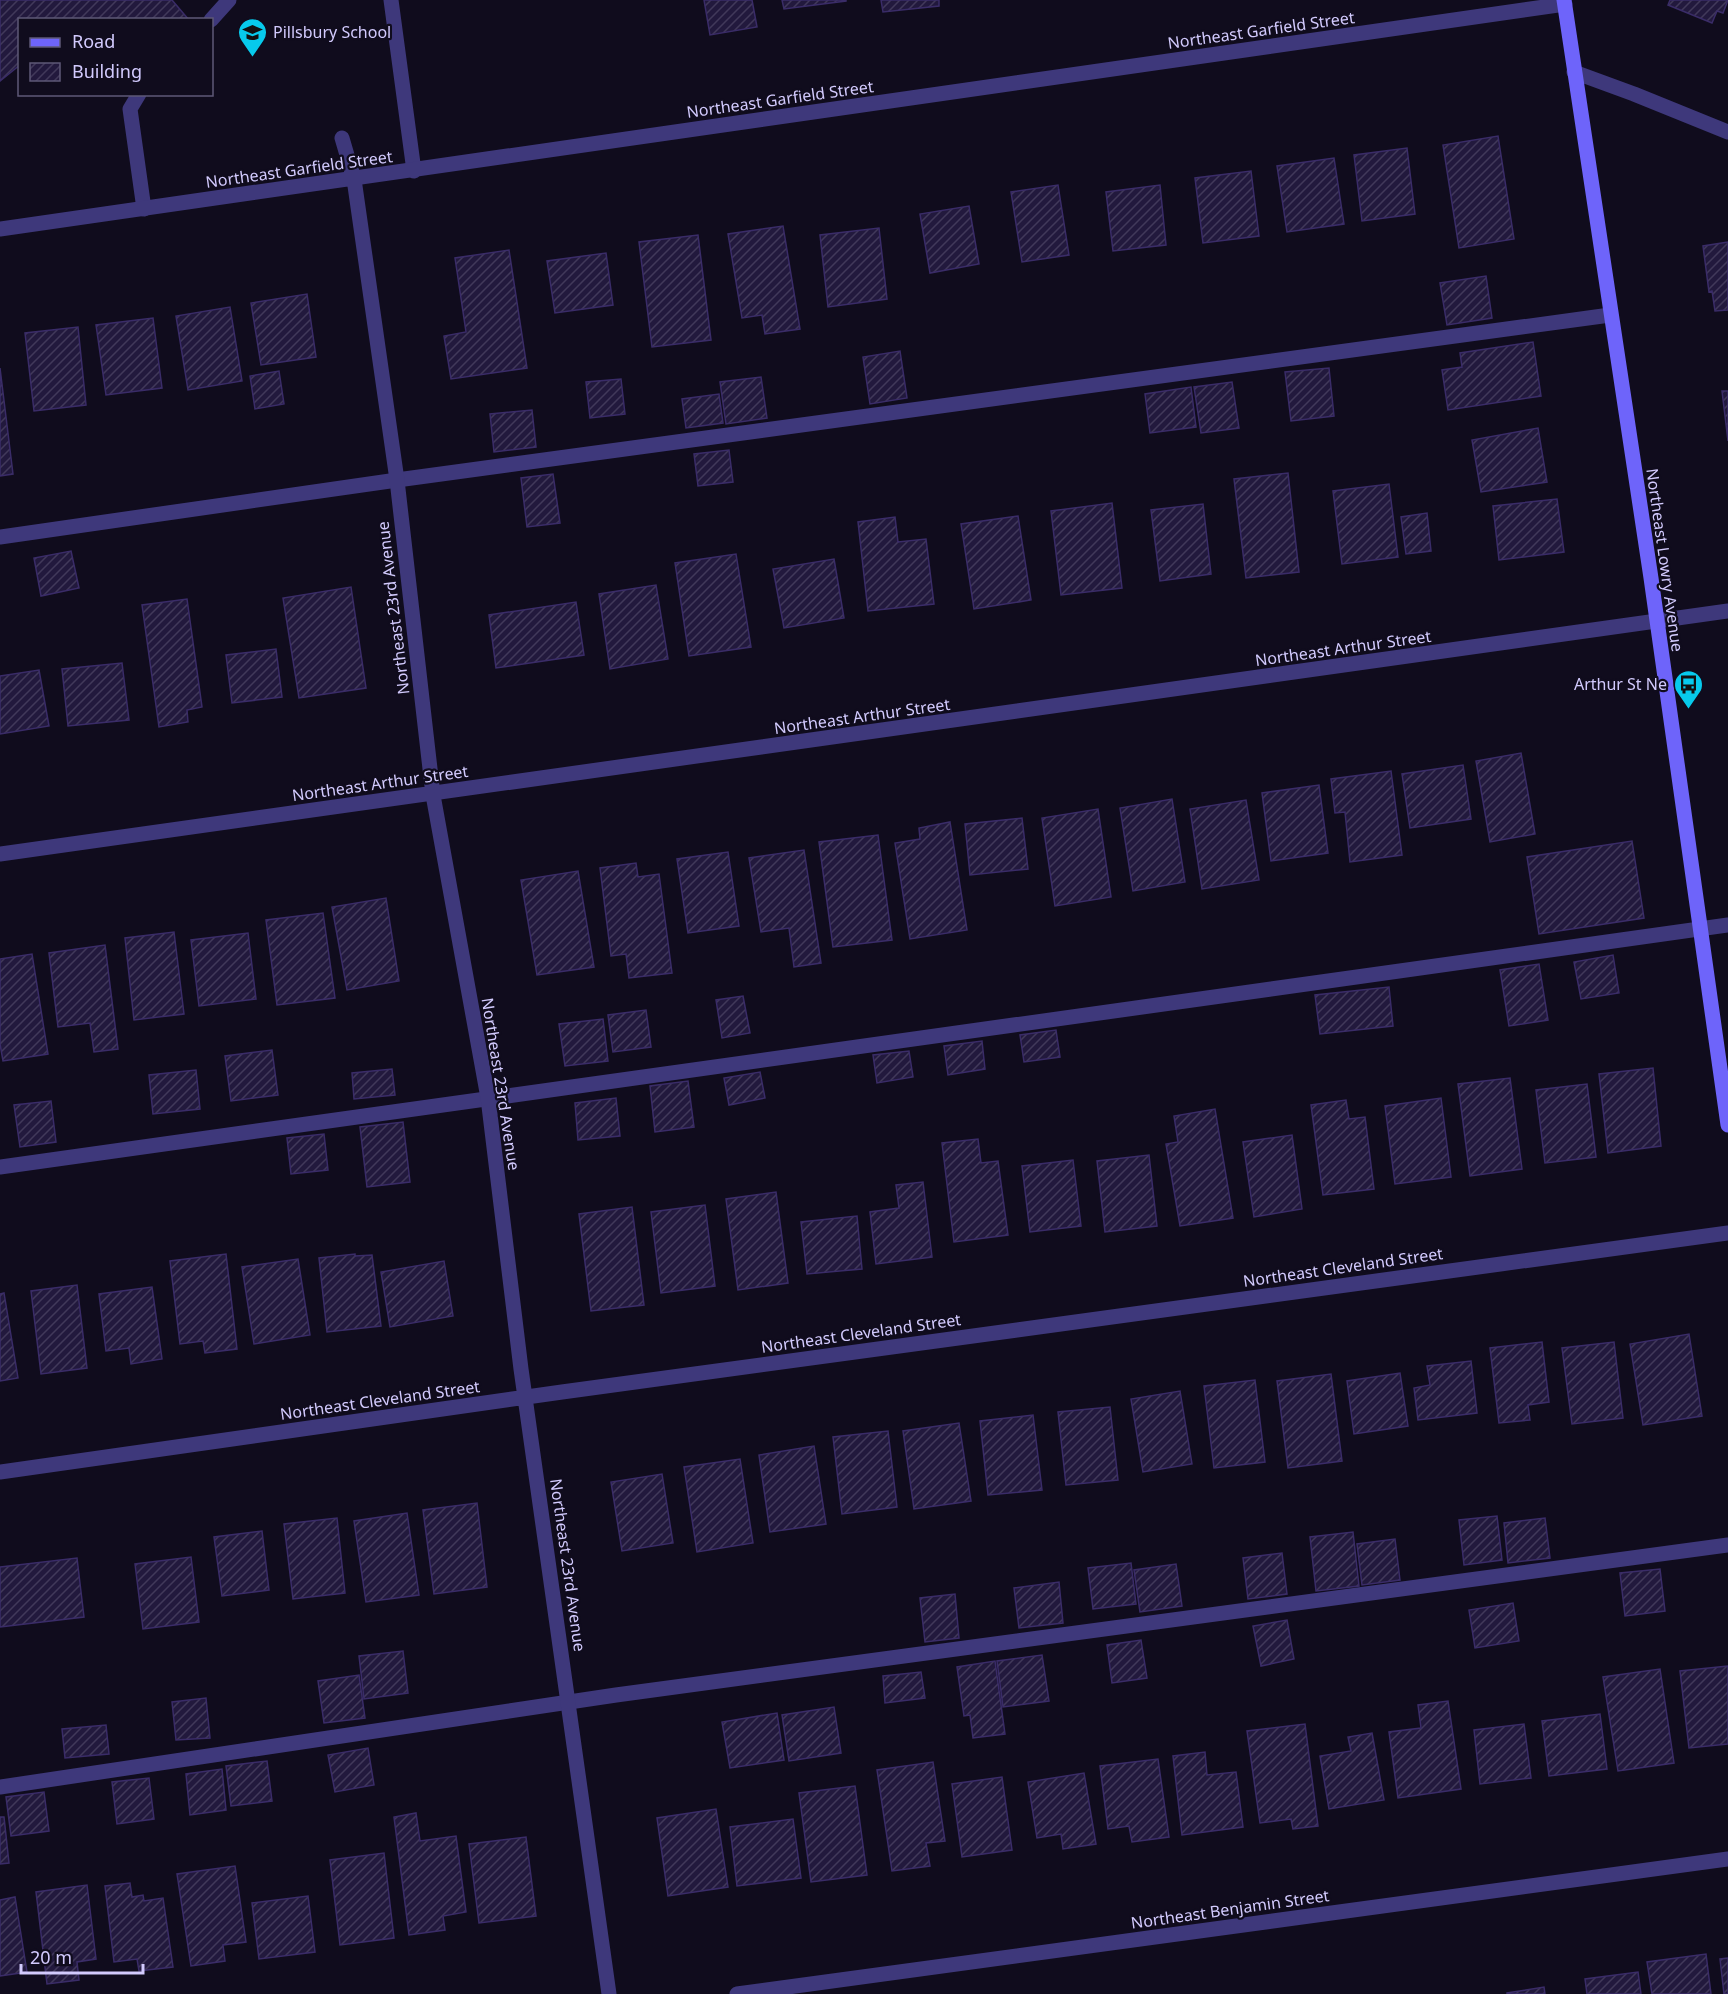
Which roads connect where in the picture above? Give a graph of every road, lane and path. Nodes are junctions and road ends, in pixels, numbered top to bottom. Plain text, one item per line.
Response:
1 (229, 0) edge
2 (391, 0) edge
3 (1564, 2) edge
4 (213, 18) edge
5 (1574, 72) junction
6 (138, 96) edge
7 (1728, 132) edge
8 (342, 138) dead end
9 (414, 171) junction
10 (354, 179) junction
11 (144, 209) junction
12 (0, 230) edge
13 (1610, 315) junction
14 (397, 480) junction
15 (0, 537) edge
16 (1728, 611) edge
17 (1655, 622) junction
18 (433, 795) junction
19 (0, 854) edge
20 (1728, 925) edge
21 (1700, 928) junction
22 (488, 1098) junction
23 (1728, 1125) edge
24 (0, 1167) edge
25 (1728, 1233) edge
26 (526, 1398) junction
27 (0, 1472) edge
28 (1728, 1545) edge
29 (569, 1701) junction
30 (0, 1787) edge
31 (1728, 1859) edge
32 (609, 1994) edge
33 (737, 1994) edge

1 - 4 street
2 - 9 street
3 - 5 main road, Northeast Lowry Avenue
3 - 9 street, Northeast Garfield Street
5 - 7 street
5 - 13 main road, Northeast Lowry Avenue
6 - 11 street
8 - 10 street, Northeast 23rd Avenue
9 - 10 street, Northeast Garfield Street
10 - 11 street, Northeast Garfield Street
10 - 14 street, Northeast 23rd Avenue
11 - 12 street, Northeast Garfield Street
13 - 14 street
13 - 17 main road, Northeast Lowry Avenue
14 - 15 street
14 - 18 street, Northeast 23rd Avenue
16 - 17 street, Northeast Arthur Street
17 - 18 street, Northeast Arthur Street
17 - 21 main road, Northeast Lowry Avenue
18 - 19 street, Northeast Arthur Street
18 - 22 street, Northeast 23rd Avenue
20 - 21 street
21 - 22 street
21 - 23 main road, Northeast Lowry Avenue
22 - 24 street
22 - 26 street, Northeast 23rd Avenue
25 - 26 street, Northeast Cleveland Street
26 - 27 street, Northeast Cleveland Street
26 - 29 street, Northeast 23rd Avenue
28 - 29 street
29 - 30 street
29 - 32 street, Northeast 23rd Avenue
31 - 33 street, Northeast Benjamin Street

